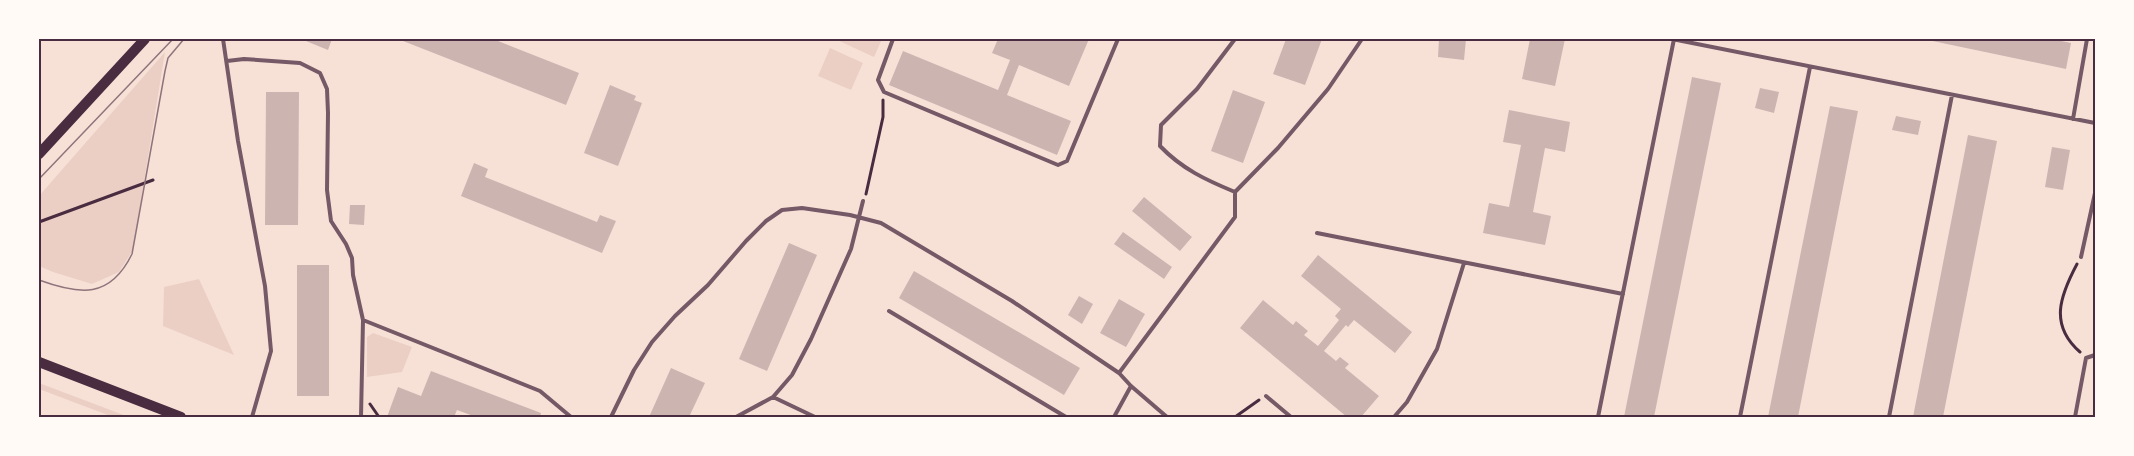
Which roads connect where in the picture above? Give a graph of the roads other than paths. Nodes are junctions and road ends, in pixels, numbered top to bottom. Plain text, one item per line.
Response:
1 (145, 39) edge
2 (223, 39) edge
3 (893, 39) edge
4 (1118, 39) edge
5 (1235, 39) edge
6 (1362, 39) edge
7 (1673, 39) edge
8 (2087, 39) edge
9 (227, 61) junction
10 (1810, 67) junction
11 (1952, 95) junction
12 (2073, 119) junction
13 (2095, 123) edge
14 (39, 154) edge
15 (1235, 192) junction
16 (2095, 193) edge
17 (863, 201) road end
18 (859, 217) junction
19 (1317, 233) dead end
20 (2081, 257) road end
21 (1464, 263) junction
22 (1623, 294) junction
23 (889, 311) dead end
24 (363, 320) junction
25 (2095, 355) edge
26 (39, 362) edge
27 (1119, 373) junction
28 (1131, 386) junction
29 (1266, 396) road end
30 (772, 397) junction
31 (181, 417) edge
32 (252, 417) edge
33 (361, 417) edge
34 (571, 417) edge
35 (611, 417) edge
36 (736, 417) edge
37 (815, 417) edge
38 (1066, 417) edge
39 (1114, 417) edge
40 (1167, 417) edge
41 (1291, 417) edge
42 (1394, 417) edge
43 (1598, 417) edge
44 (1740, 417) edge
45 (1889, 417) edge
46 (2075, 417) edge

1 - 14 main road
2 - 9 lane
3 - 4 lane
5 - 15 lane
6 - 15 lane
7 - 10 lane
7 - 22 lane
8 - 12 lane
9 - 24 lane
9 - 32 lane
10 - 11 lane
10 - 44 lane
11 - 12 lane
11 - 45 lane
12 - 13 lane
15 - 27 lane
16 - 20 lane
17 - 18 lane
18 - 27 lane
18 - 30 lane
18 - 35 lane
19 - 21 lane
21 - 22 lane
21 - 42 lane
22 - 43 lane
23 - 38 lane
24 - 33 lane
24 - 34 lane
25 - 46 lane
26 - 31 main road
27 - 28 lane
28 - 39 lane
28 - 40 lane
29 - 41 lane
30 - 36 lane
30 - 37 lane

